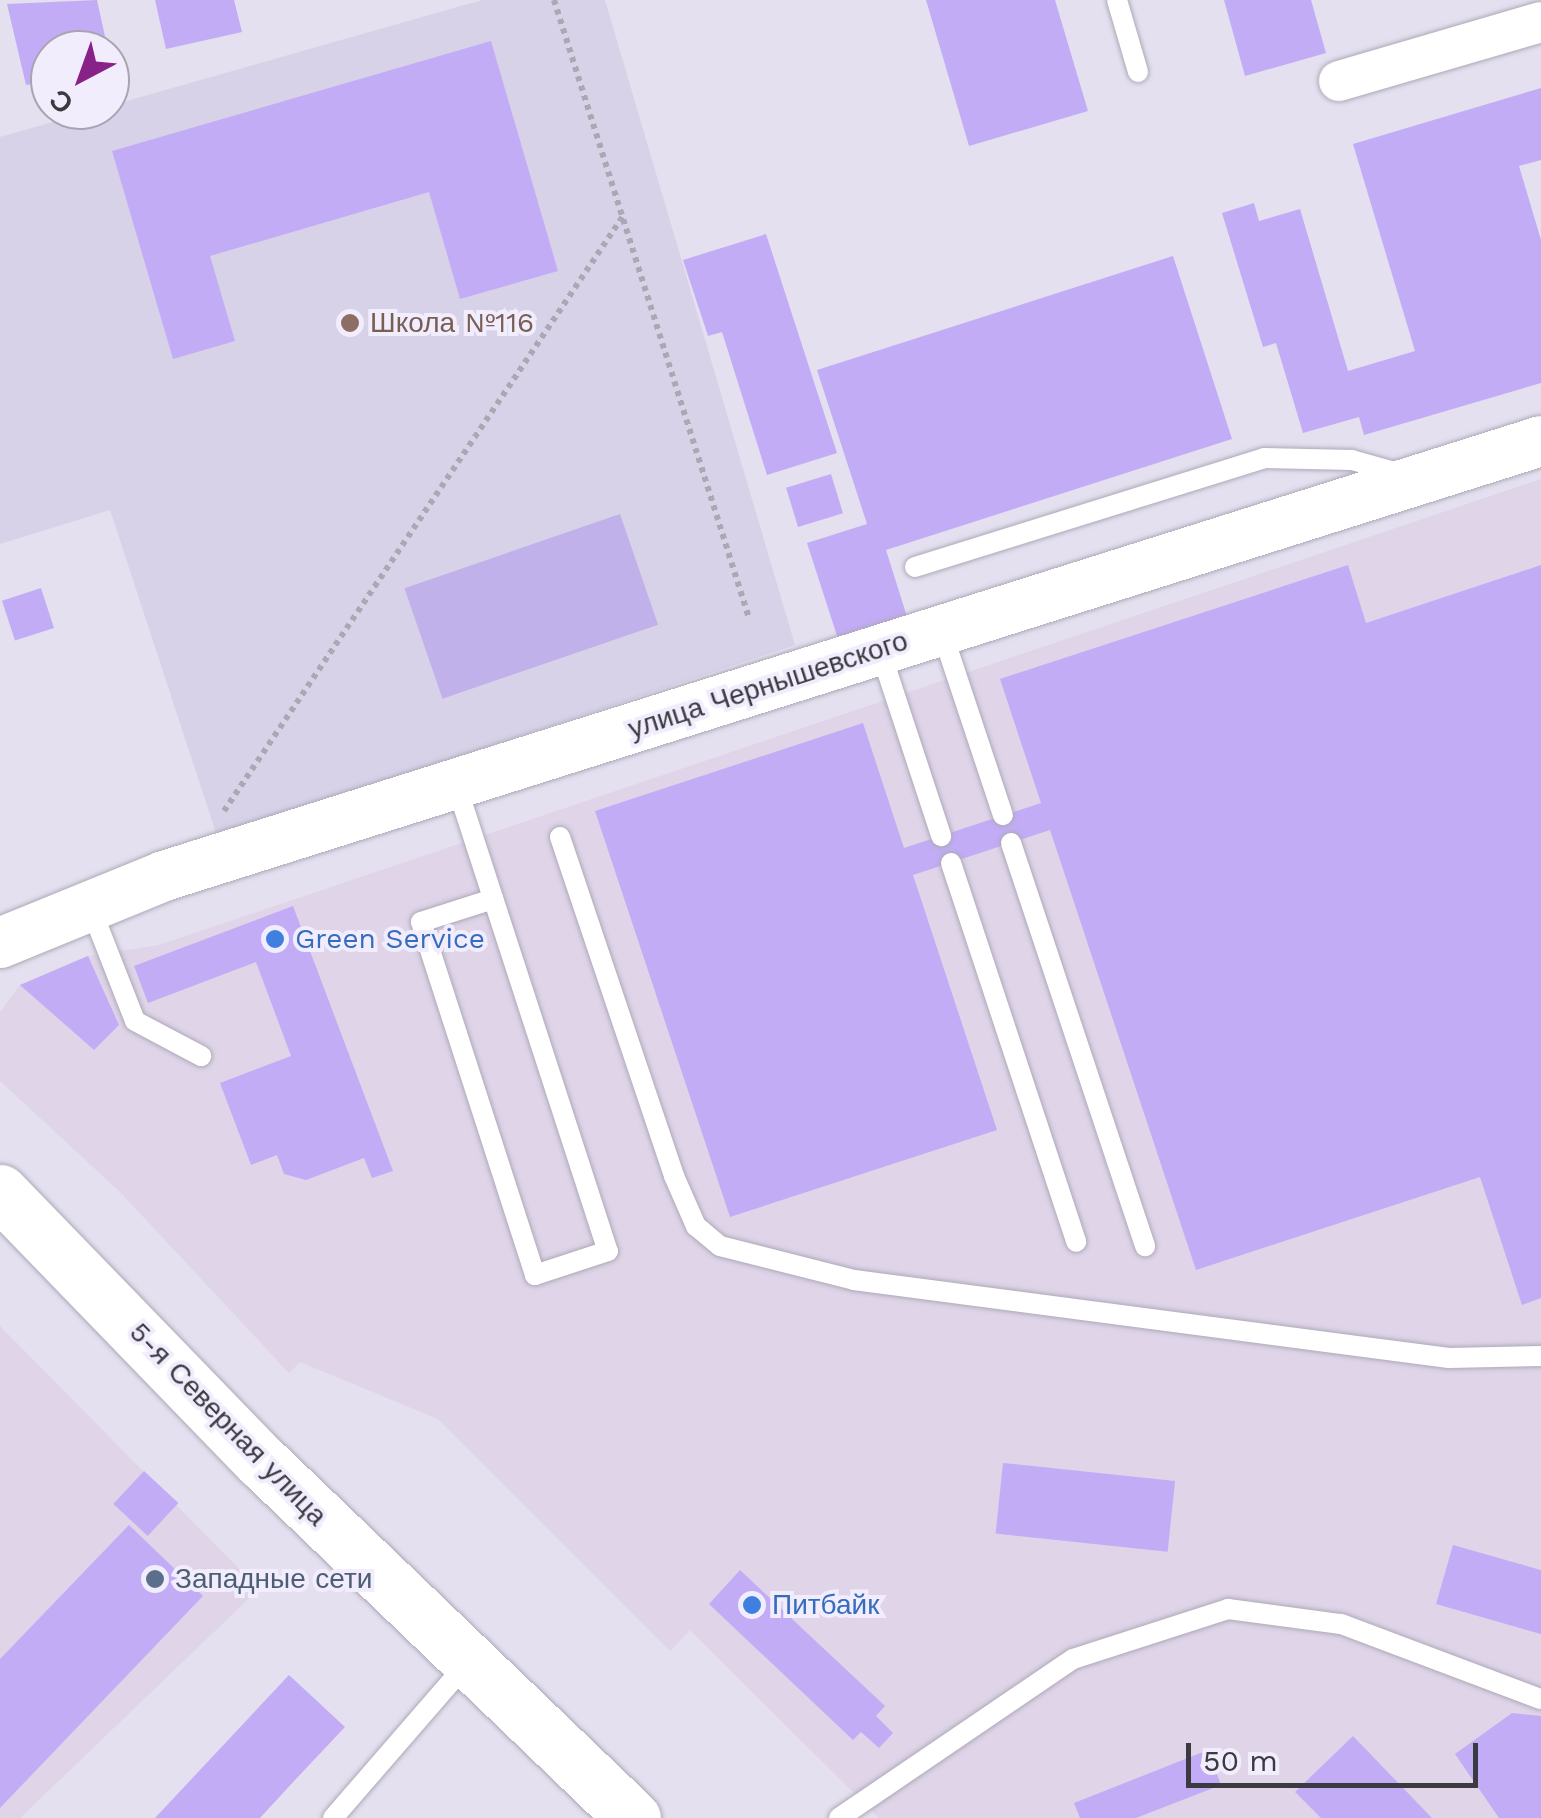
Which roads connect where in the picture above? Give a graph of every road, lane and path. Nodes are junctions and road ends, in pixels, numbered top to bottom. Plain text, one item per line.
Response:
1 (554, 0) edge
2 (1117, 0) edge
3 (1541, 22) edge
4 (1138, 72) dead end
5 (1338, 81) dead end
6 (622, 216) junction
7 (1541, 441) edge
8 (1416, 481) junction
9 (915, 567) dead end
10 (749, 618) dead end
11 (941, 630) junction
12 (880, 650) junction
13 (456, 784) junction
14 (1002, 816) dead end
15 (224, 823) dead end
16 (941, 836) dead end
17 (560, 837) dead end
18 (1012, 843) dead end
19 (950, 863) dead end
20 (493, 899) junction
21 (90, 904) junction
22 (2, 931) edge
23 (202, 1056) dead end
24 (0, 1192) edge
25 (1076, 1242) dead end
26 (1145, 1246) dead end
27 (1541, 1356) edge
28 (468, 1662) junction
29 (1541, 1699) edge
30 (333, 1818) edge
31 (633, 1818) edge
32 (839, 1818) edge

1 - 6 path
2 - 4 lane
3 - 5 street
6 - 10 path
6 - 15 path
7 - 8 street, улица Чернышевского
8 - 9 lane
8 - 11 street, улица Чернышевского
11 - 12 street, улица Чернышевского
11 - 14 lane
12 - 13 street, улица Чернышевского
12 - 16 lane
13 - 20 lane
13 - 21 street, улица Чернышевского
17 - 27 lane
18 - 26 lane
19 - 25 lane
20 - 20 lane
21 - 22 street, улица Чернышевского
21 - 23 lane
24 - 28 main road, 5-я Северная улица
28 - 30 lane
28 - 31 main road, 5-я Северная улица
29 - 32 lane

